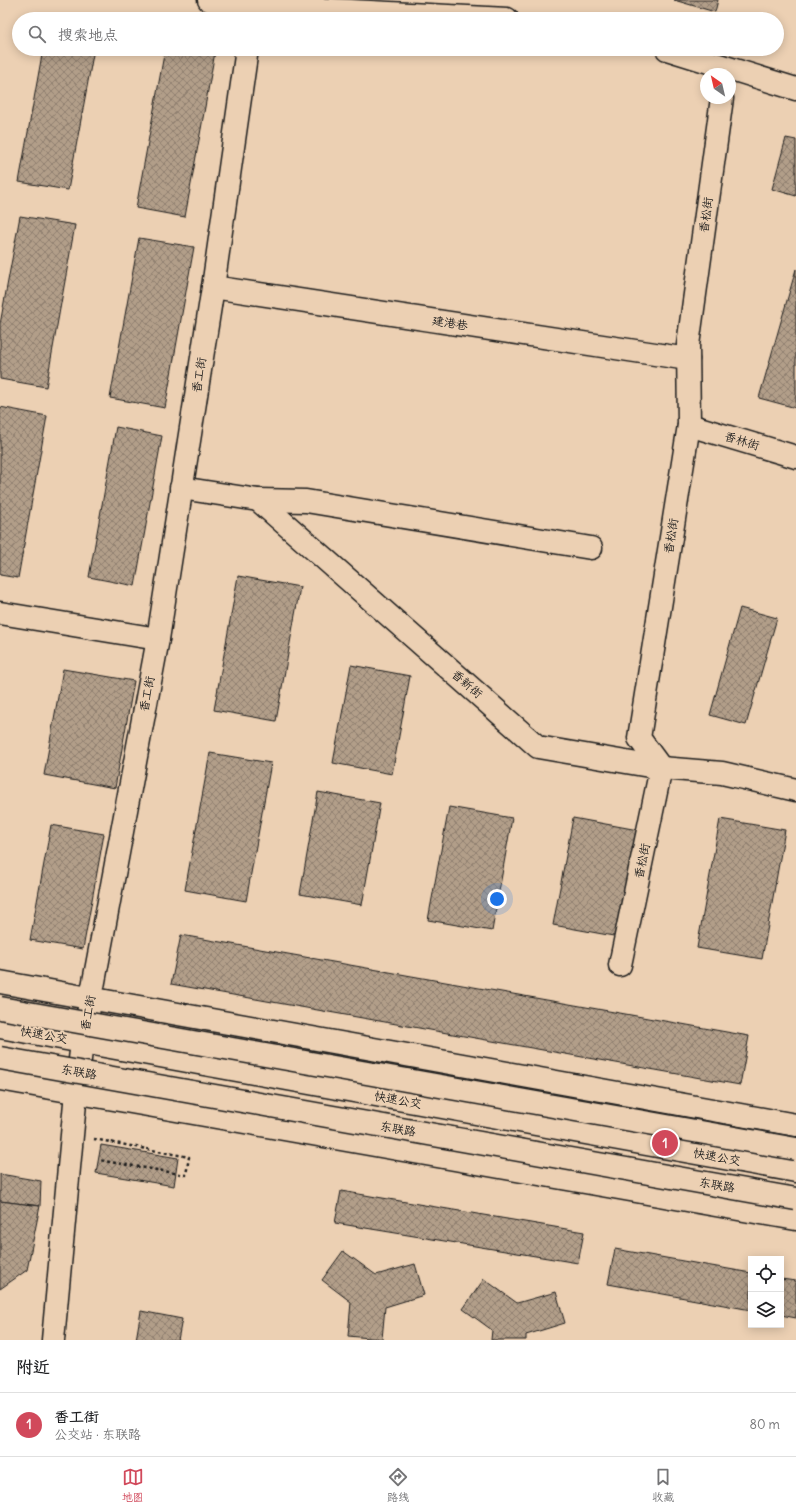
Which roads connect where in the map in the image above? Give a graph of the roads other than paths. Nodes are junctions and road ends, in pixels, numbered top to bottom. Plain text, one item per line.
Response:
1 (209, 0) edge
2 (253, 8) edge
3 (345, 12) edge
4 (246, 56) edge
5 (686, 56) edge
6 (718, 68) edge
7 (736, 74) edge
8 (796, 89) edge
9 (721, 104) edge
10 (213, 287) junction
11 (688, 360) junction
12 (689, 425) junction
13 (796, 457) edge
14 (181, 488) junction
15 (258, 500) junction
16 (591, 548) dead end
17 (0, 613) edge
18 (158, 639) junction
19 (661, 768) junction
20 (796, 790) edge
21 (620, 965) dead end
22 (0, 982) edge
23 (90, 998) junction
24 (0, 1008) edge
25 (0, 1027) edge
26 (0, 1037) edge
27 (82, 1046) junction
28 (0, 1058) edge
29 (0, 1079) edge
30 (76, 1092) junction
31 (796, 1125) edge
32 (796, 1149) edge
33 (796, 1171) edge
34 (796, 1179) edge
35 (796, 1200) edge
36 (796, 1219) edge
37 (53, 1340) edge

1 - 2 main road
2 - 3 main road
4 - 10 main road, 香工街
5 - 6 main road
7 - 8 main road
9 - 11 main road, 香松街
10 - 11 main road, 建港巷
10 - 14 main road, 香工街
11 - 12 main road, 香松街
12 - 13 main road, 香林街
12 - 19 main road, 香松街
14 - 15 main road
14 - 18 main road, 香工街
15 - 16 main road
15 - 19 main road, 香新街
17 - 18 main road
18 - 23 main road, 香工街
19 - 20 main road, 香新街
19 - 21 main road, 香松街
22 - 23 main road
23 - 27 main road, 香工街
23 - 31 main road
24 - 32 main road, bridge
25 - 27 main road, 快速公交
26 - 27 main road, 快速公交
27 - 30 main road, 香工街
27 - 33 main road, 快速公交
27 - 34 main road, 快速公交
28 - 35 main road, 东联路, bridge
29 - 30 main road
30 - 36 main road
30 - 37 main road, 香工街

